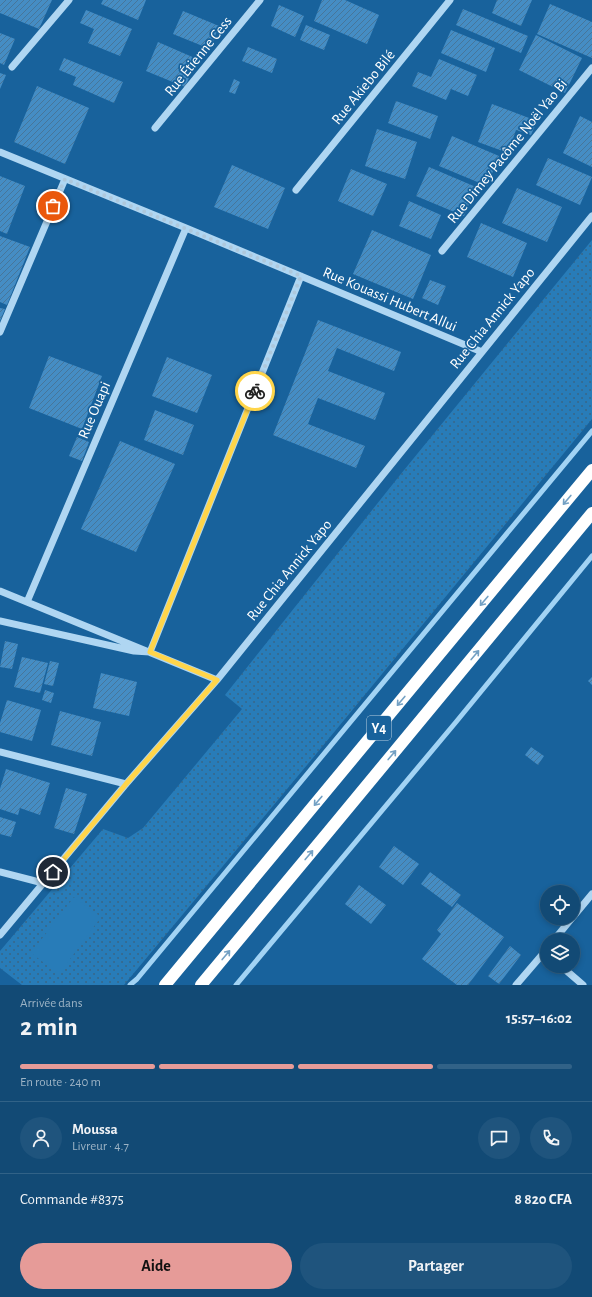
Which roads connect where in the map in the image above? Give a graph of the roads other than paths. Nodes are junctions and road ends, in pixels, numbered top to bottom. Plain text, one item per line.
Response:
1 (69, 0) edge
2 (260, 0) edge
3 (450, 0) edge
4 (12, 67) dead end
5 (592, 68) edge
6 (155, 128) dead end
7 (0, 152) edge
8 (65, 179) junction
9 (296, 190) dead end
10 (592, 216) edge
11 (186, 228) junction
12 (442, 251) dead end
13 (301, 276) junction
14 (0, 332) edge
15 (482, 352) junction
16 (592, 470) edge
17 (592, 513) edge
18 (0, 591) edge
19 (27, 602) junction
20 (0, 621) edge
21 (150, 652) junction
22 (217, 680) junction
23 (0, 752) edge
24 (126, 784) junction
25 (0, 872) edge
26 (43, 883) junction
27 (592, 894) edge
28 (580, 909) edge
29 (567, 925) edge
30 (560, 933) edge
31 (0, 935) edge
32 (540, 959) edge
33 (569, 973) edge
34 (165, 985) edge
35 (201, 985) edge
36 (516, 985) edge
37 (583, 985) edge

1 - 4 street
2 - 6 street, Rue Étienne Cess
3 - 9 street, Rue Akiebo Bilé
5 - 12 street, Rue Dimey Pacôme Noël Yao Bi
7 - 8 street, Rue Kouassi Hubert Allui
8 - 11 street, Rue Kouassi Hubert Allui
8 - 14 street
10 - 15 street, Rue Chia Annick Yapo
11 - 13 street, Rue Kouassi Hubert Allui
11 - 19 street, Rue Ouapi
13 - 15 street, Rue Kouassi Hubert Allui
13 - 21 street
15 - 22 street, Rue Chia Annick Yapo
16 -> 34 highway, Y4
35 -> 17 highway, Y4
18 - 19 street
19 - 21 street
20 - 21 street
21 - 22 street
22 - 24 street, Rue Chia Annick Yapo
23 - 24 street
24 - 26 street, Rue Chia Annick Yapo
25 - 26 street
26 - 31 street, Rue Chia Annick Yapo
27 - 28 street
29 - 30 street
32 - 36 street
33 - 37 street

